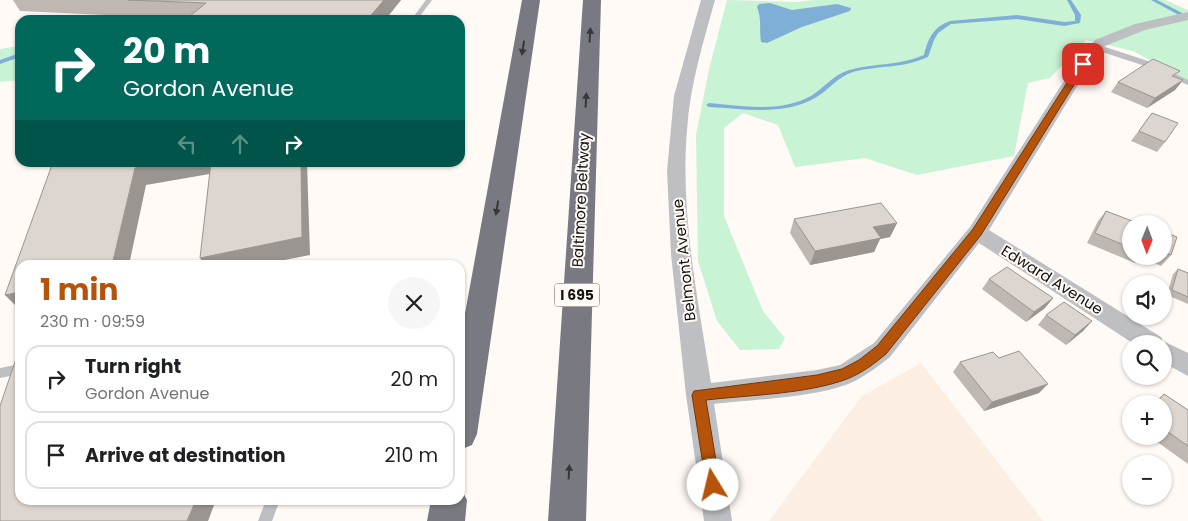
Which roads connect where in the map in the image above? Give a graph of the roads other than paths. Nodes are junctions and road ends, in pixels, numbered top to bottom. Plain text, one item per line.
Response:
1 (429, 0) edge
2 (531, 0) edge
3 (592, 0) edge
4 (708, 0) edge
5 (418, 15) edge
6 (1185, 16) edge
7 (1096, 47) junction
8 (1188, 83) edge
9 (977, 232) junction
10 (1139, 335) edge
11 (1172, 356) edge
12 (1188, 366) edge
13 (15, 369) edge
14 (0, 373) edge
15 (699, 395) junction
16 (465, 403) edge
17 (271, 505) edge
18 (448, 505) edge
19 (266, 521) edge
20 (446, 521) edge
21 (567, 521) edge
22 (718, 521) edge

1 - 5 lane
2 -> 16 highway
21 -> 3 highway, Baltimore Beltway / I 695
4 - 15 street, Belmont Avenue
6 - 7 street
7 - 8 lane
7 - 9 street
9 - 10 street, Edward Avenue
9 - 15 street
11 - 12 street
13 - 14 lane
15 - 22 street, Belmont Avenue
17 - 19 lane
18 - 20 highway

